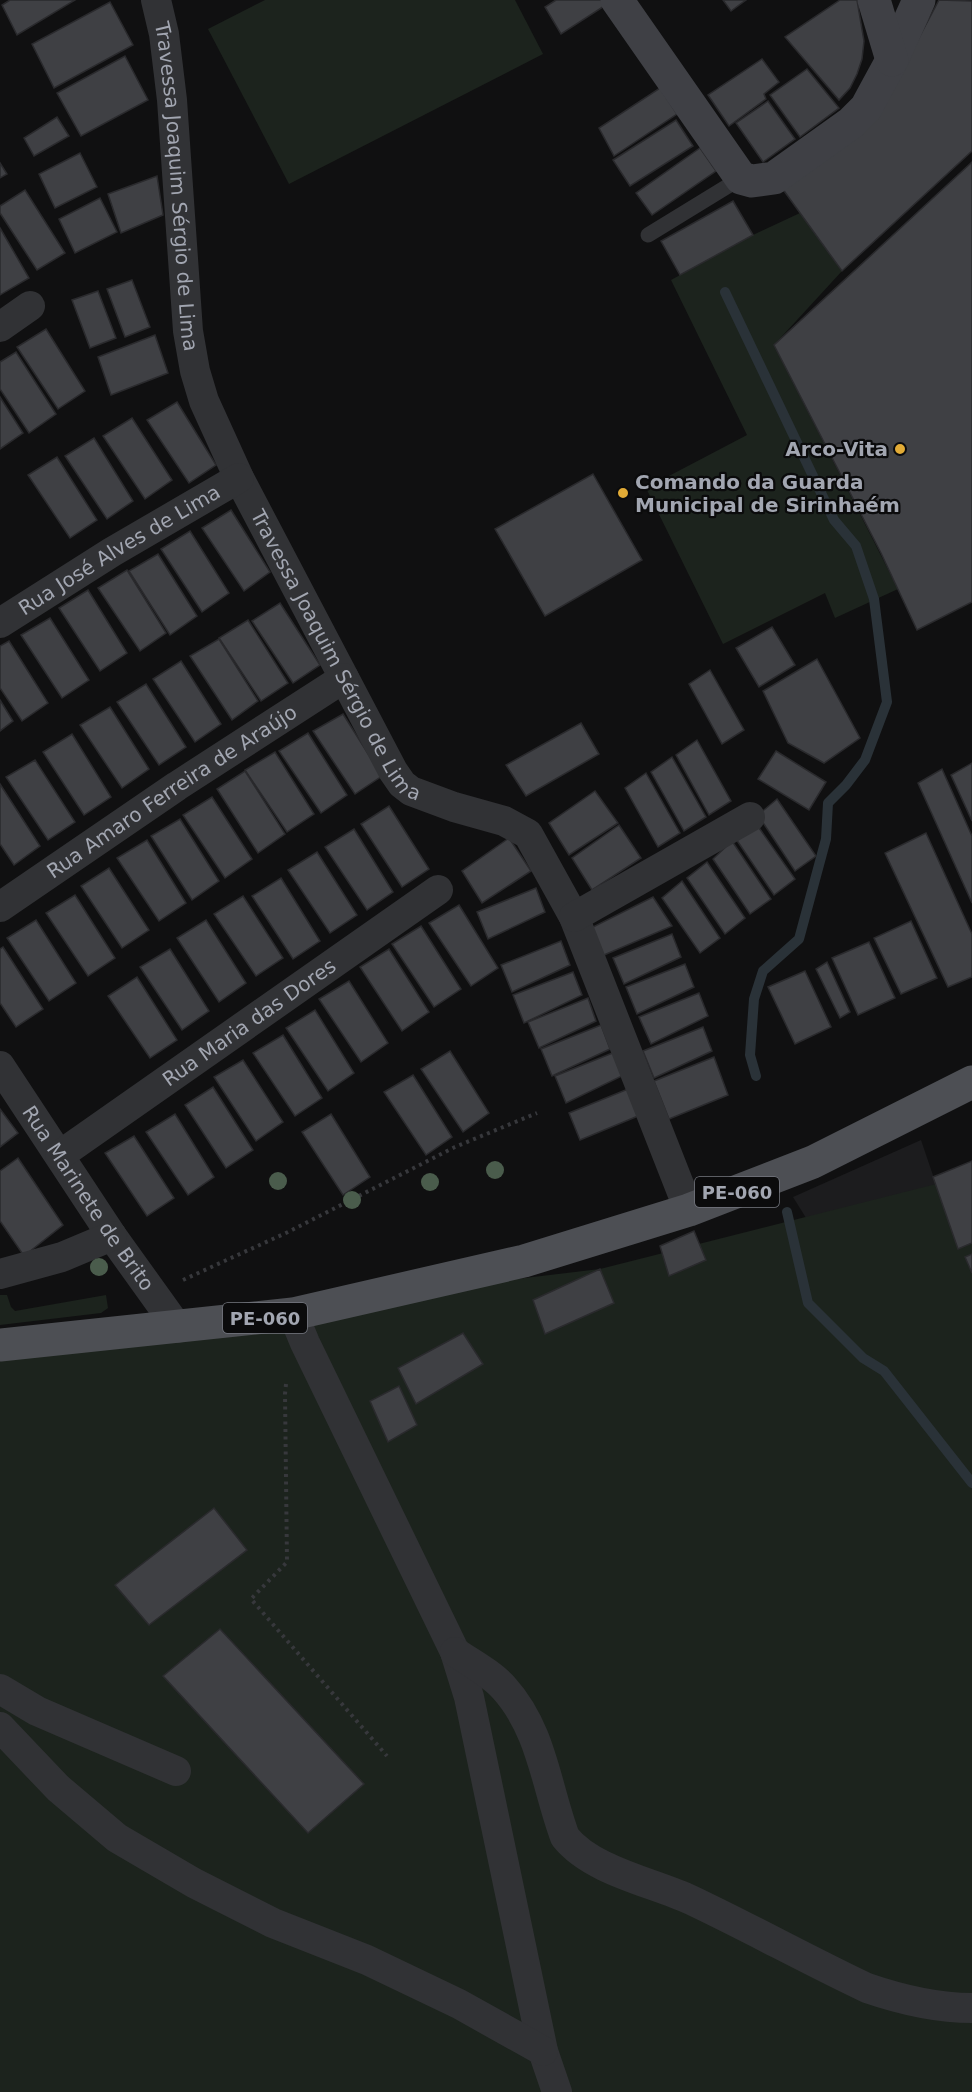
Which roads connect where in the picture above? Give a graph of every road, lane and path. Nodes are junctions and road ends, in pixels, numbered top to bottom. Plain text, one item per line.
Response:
1 (156, 0) edge
2 (617, 0) edge
3 (874, 0) edge
4 (919, 0) edge
5 (892, 60) junction
6 (741, 178) junction
7 (648, 235) dead end
8 (30, 306) dead end
9 (0, 327) edge
10 (239, 478) junction
11 (0, 623) edge
12 (344, 678) junction
13 (750, 817) dead end
14 (438, 890) dead end
15 (0, 907) edge
16 (574, 917) junction
17 (0, 1066) edge
18 (972, 1082) edge
19 (939, 1097) junction
20 (972, 1098) edge
21 (537, 1113) dead end
22 (60, 1155) junction
23 (690, 1210) junction
24 (112, 1236) junction
25 (0, 1274) edge
26 (153, 1295) junction
27 (178, 1328) junction
28 (299, 1329) junction
29 (0, 1345) edge
30 (455, 1652) junction
31 (0, 1689) edge
32 (0, 1727) edge
33 (387, 1756) dead end
34 (176, 1771) dead end
35 (972, 2008) edge
36 (543, 2051) junction
37 (557, 2092) edge

1 - 10 street, Travessa Joaquim Sérgio de Lima
2 - 6 street
3 - 5 street
4 - 5 street
5 - 6 street
6 - 7 lane
8 - 9 street
10 - 11 street, Rua José Alves de Lima
10 - 12 street, Travessa Joaquim Sérgio de Lima
12 - 15 street, Rua Amaro Ferreira de Araújo
12 - 16 street, Travessa Joaquim Sérgio de Lima
13 - 16 street
14 - 22 street, Rua Maria das Dores
16 - 23 street, Travessa Joaquim Sérgio de Lima
17 - 22 street, Rua Marinete de Brito
18 - 19 main road, PE-060
19 - 20 main road
19 - 23 main road, PE-060
21 - 26 path
22 - 24 street, Rua Marinete de Brito
23 - 28 main road, PE-060
24 - 25 street
24 - 26 street, Rua Marinete de Brito
26 - 27 street, Rua Marinete de Brito
27 - 28 main road, PE-060
27 - 29 main road, PE-060
28 - 30 street
28 - 33 path
30 - 35 street
30 - 36 street
31 - 34 street
32 - 36 street
36 - 37 street

